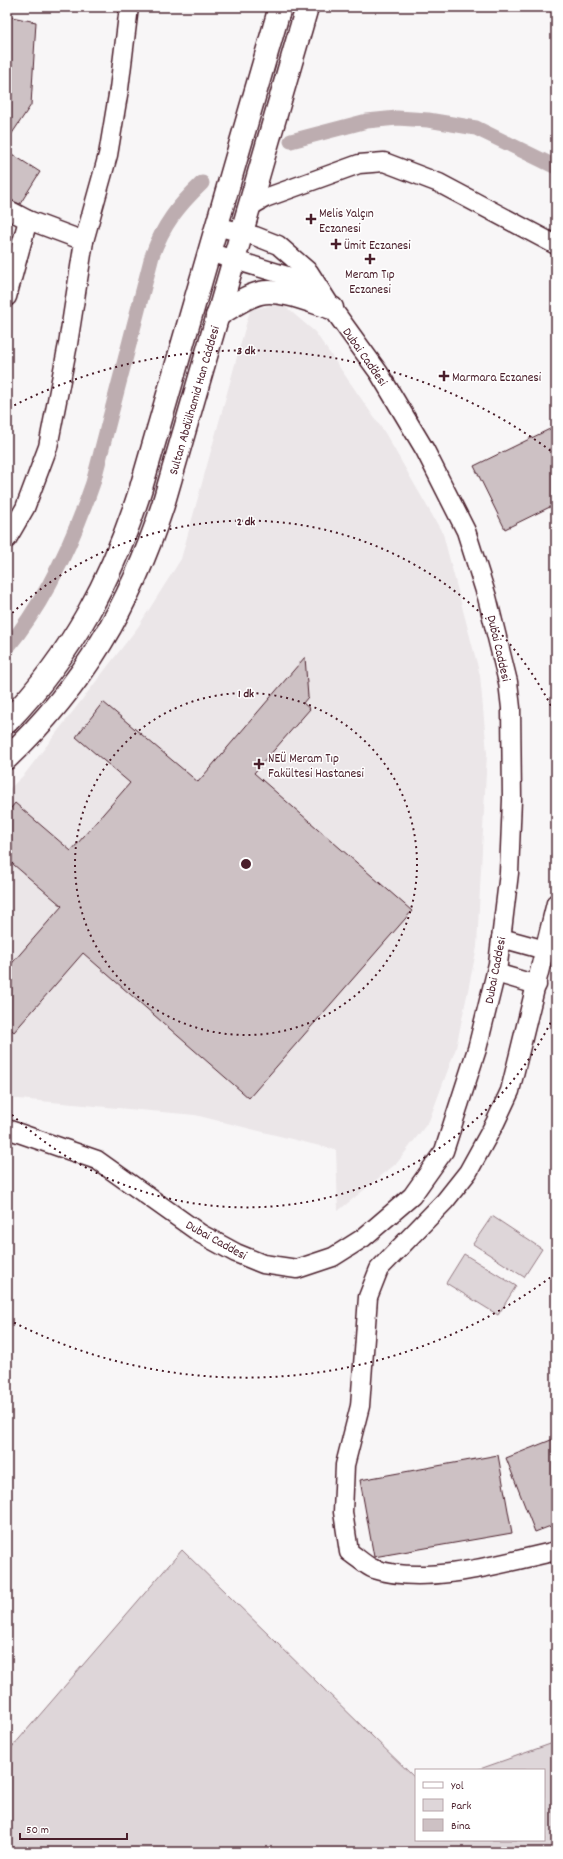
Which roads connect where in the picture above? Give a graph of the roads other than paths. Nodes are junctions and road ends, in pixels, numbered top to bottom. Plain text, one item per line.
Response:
1 (129, 7) edge
2 (307, 7) edge
3 (278, 9) edge
4 (249, 207) junction
5 (7, 208) edge
6 (28, 220) junction
7 (216, 226) junction
8 (242, 232) junction
9 (84, 241) junction
10 (556, 245) edge
11 (208, 252) junction
12 (234, 259) junction
13 (7, 297) edge
14 (332, 308) junction
15 (216, 316) junction
16 (13, 517) edge
17 (7, 539) edge
18 (7, 722) edge
19 (7, 758) edge
20 (556, 903) edge
21 (501, 938) junction
22 (545, 950) junction
23 (496, 973) junction
24 (537, 985) junction
25 (7, 1129) edge
26 (556, 1551) edge

1 - 9 street
2 - 4 main road, Sultan Abdülhamid Han Caddesi
3 - 7 main road, Sultan Abdülhamid Han Caddesi
4 - 8 main road, Sultan Abdülhamid Han Caddesi
4 - 10 street
5 - 6 street
6 - 9 street
6 - 13 street
7 - 8 street, Dubai Caddesi
7 - 11 main road, Sultan Abdülhamid Han Caddesi
8 - 12 main road, Sultan Abdülhamid Han Caddesi
8 - 14 street, Dubai Caddesi
9 - 16 street
11 - 12 street, Dubai Caddesi
11 - 18 main road, Sultan Abdülhamid Han Caddesi
12 - 14 street, Dubai Caddesi
12 - 15 main road, Sultan Abdülhamid Han Caddesi
14 - 15 main road
14 - 21 street, Dubai Caddesi
15 - 19 main road, Sultan Abdülhamid Han Caddesi
16 - 17 street
20 - 22 street
21 - 22 street
21 - 23 street, Dubai Caddesi
22 - 24 street
23 - 24 street
23 - 25 street, Dubai Caddesi
24 - 26 street

